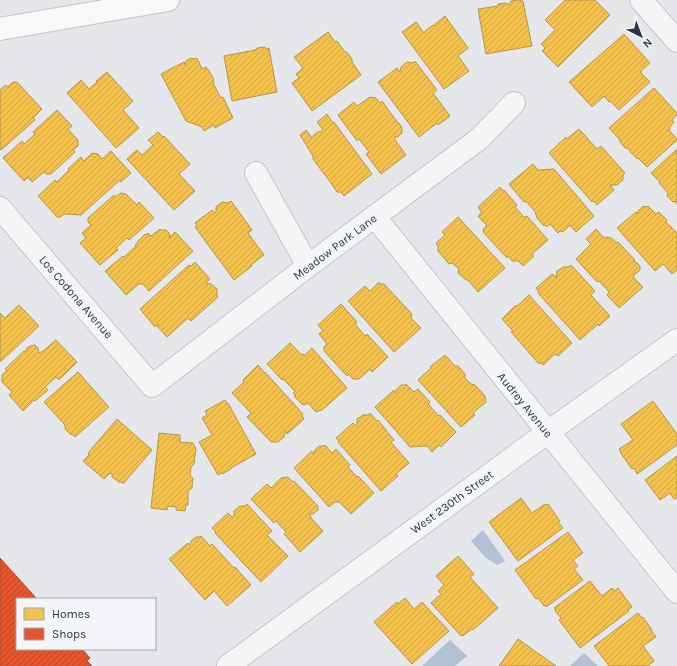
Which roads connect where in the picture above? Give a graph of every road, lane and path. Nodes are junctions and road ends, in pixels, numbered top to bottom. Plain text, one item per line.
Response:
1 (168, 0) edge
2 (642, 0) edge
3 (0, 29) edge
4 (677, 41) edge
5 (514, 103) dead end
6 (256, 173) dead end
7 (0, 208) edge
8 (375, 217) junction
9 (308, 266) junction
10 (677, 340) edge
11 (152, 386) joint
12 (548, 432) junction
13 (677, 592) edge
14 (228, 666) edge

1 - 3 main road
2 - 4 street
5 - 8 street, Meadow Park Lane
6 - 9 street
7 - 11 street, Los Codona Avenue
8 - 9 street, Meadow Park Lane
8 - 12 street, Audrey Avenue
9 - 11 street, Meadow Park Lane
10 - 12 street, West 230th Street
12 - 13 street, Audrey Avenue
12 - 14 street, West 230th Street

